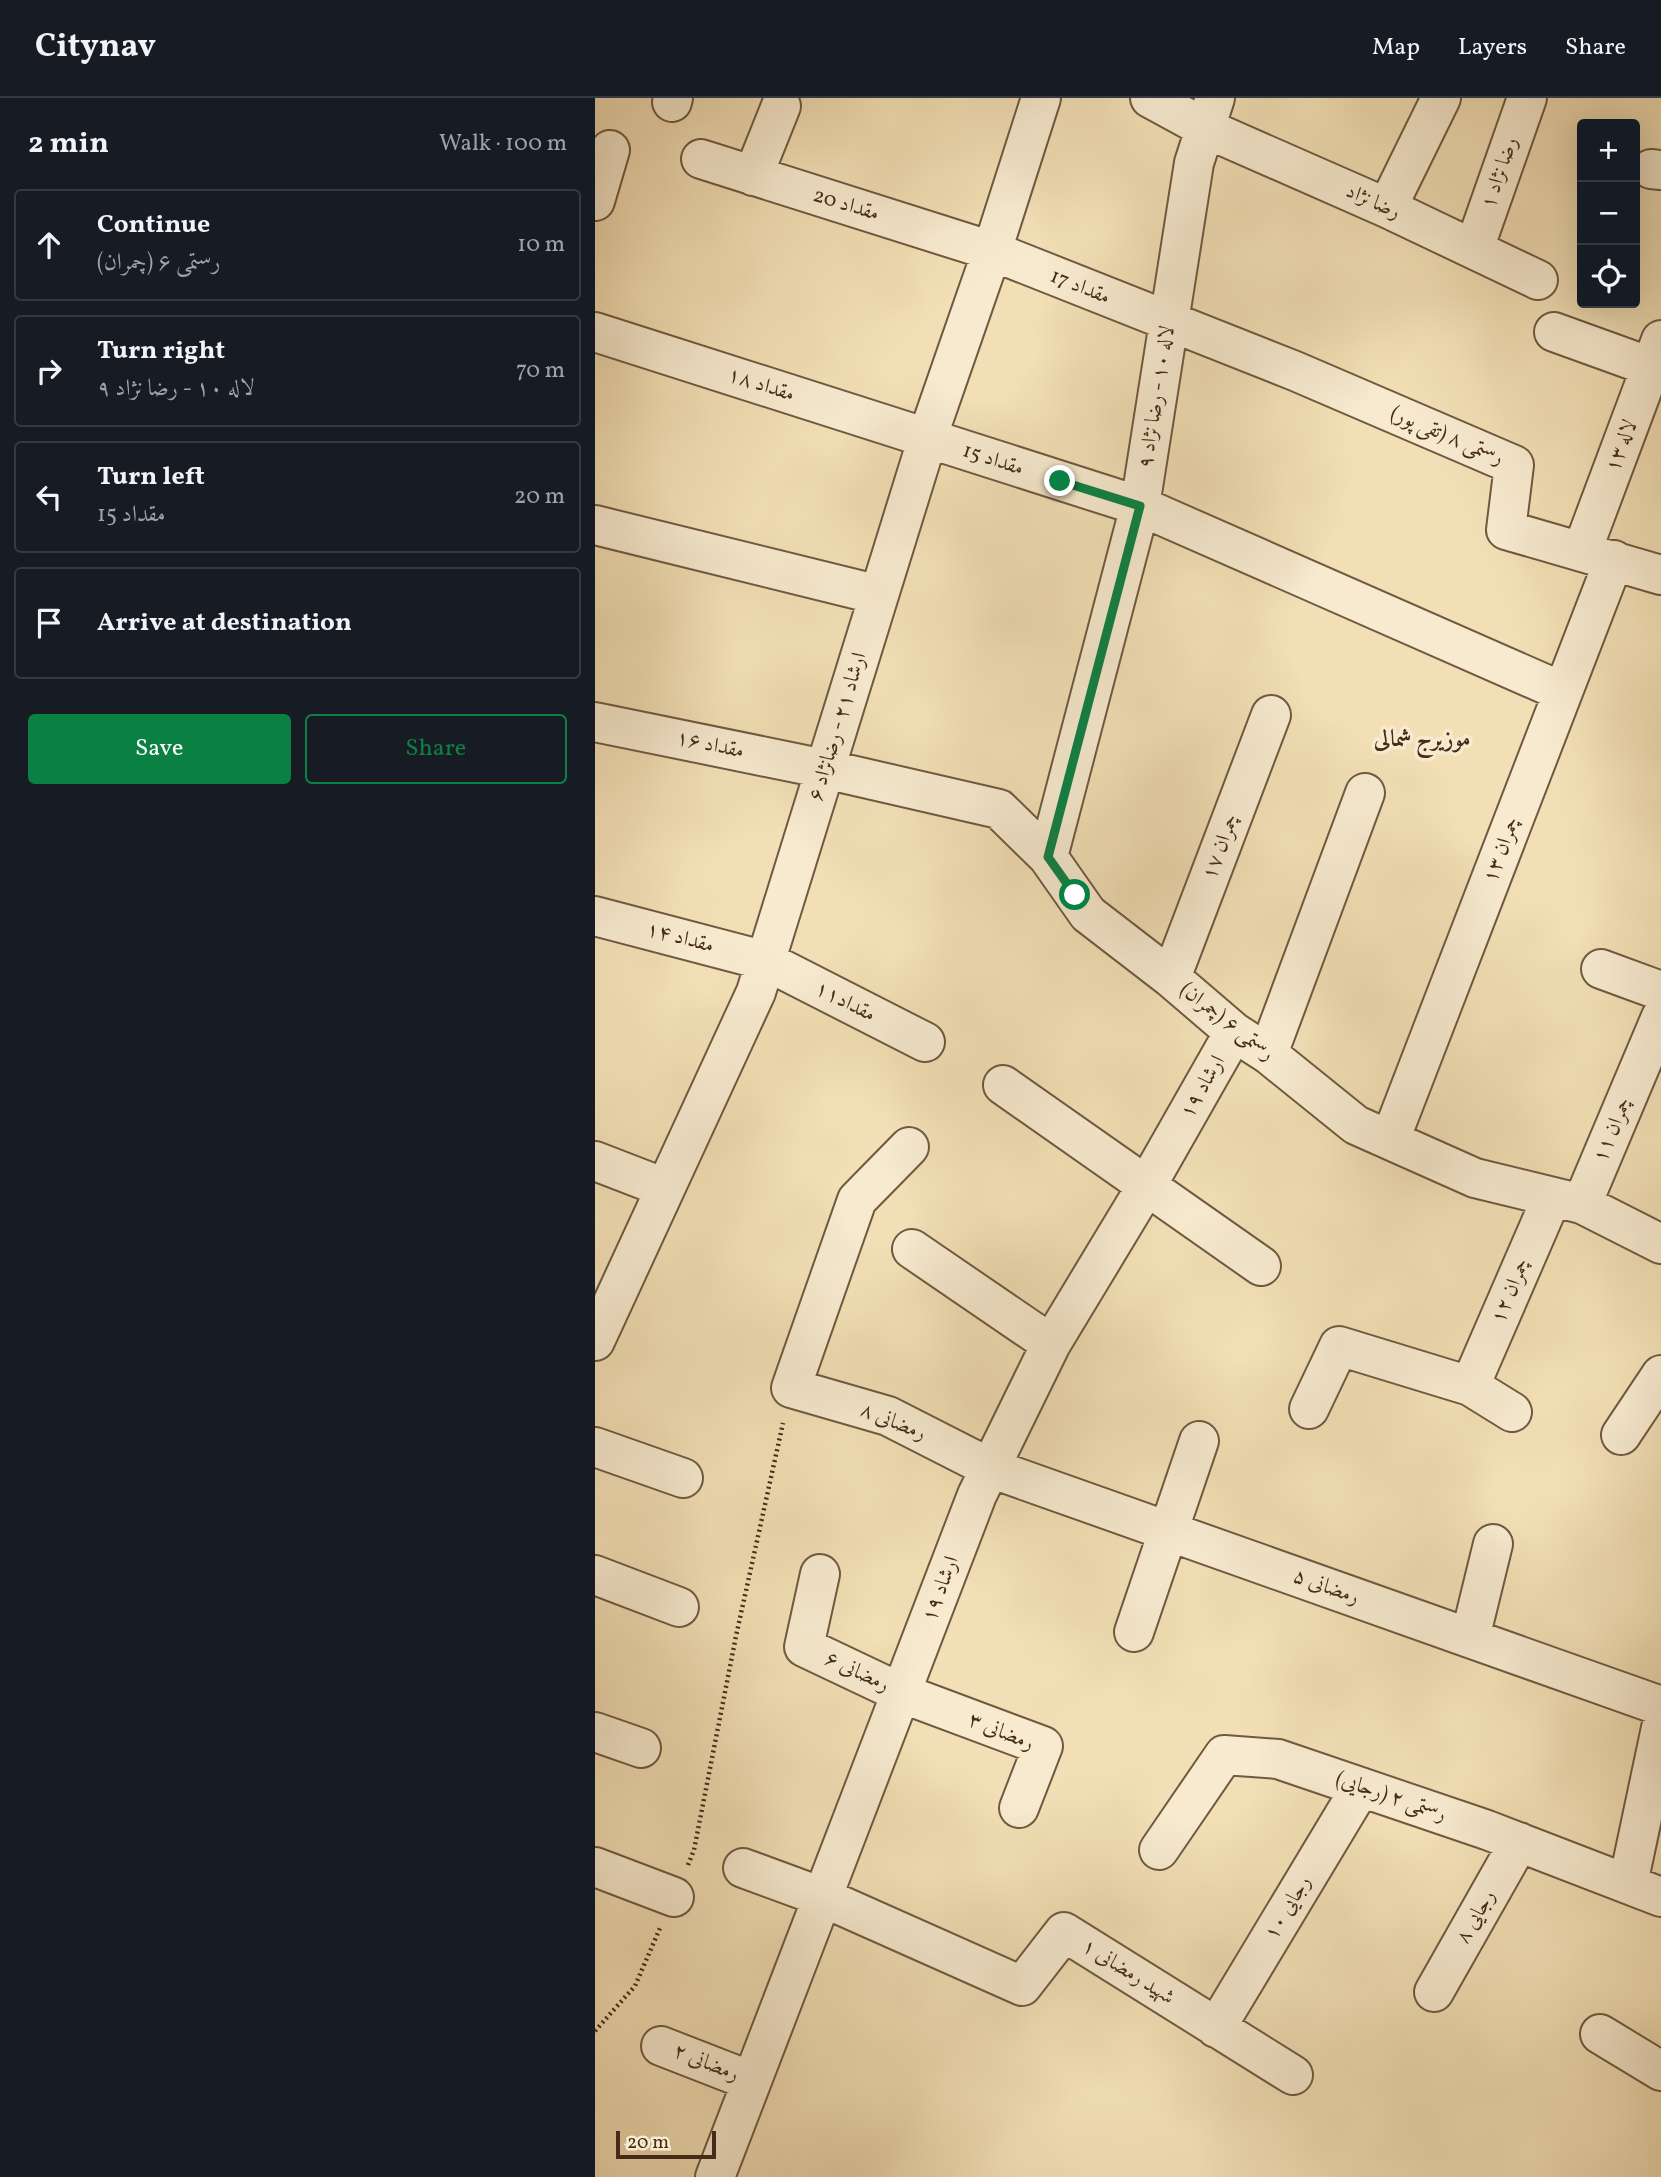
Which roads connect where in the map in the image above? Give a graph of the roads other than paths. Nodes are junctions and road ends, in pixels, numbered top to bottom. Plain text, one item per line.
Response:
1 (1041, 98) edge
2 (1150, 98) edge
3 (1441, 98) edge
4 (1527, 98) edge
5 (781, 106) dead end
6 (1210, 113) edge
7 (610, 150) dead end
8 (701, 159) dead end
9 (753, 176) junction
10 (595, 201) edge
11 (1387, 208) junction
12 (1474, 249) junction
13 (992, 251) junction
14 (1538, 280) dead end
15 (1169, 322) junction
16 (595, 332) edge
17 (1554, 332) dead end
18 (1656, 354) edge
19 (927, 439) junction
20 (1140, 506) junction
21 (595, 525) edge
22 (1598, 555) junction
23 (1661, 575) edge
24 (879, 595) junction
25 (1563, 692) junction
26 (1271, 715) dead end
27 (595, 722) edge
28 (825, 769) junction
29 (1364, 793) dead end
30 (1048, 857) junction
31 (595, 916) edge
32 (766, 961) junction
33 (1601, 969) dead end
34 (1171, 978) junction
35 (1661, 991) edge
36 (1661, 1017) edge
37 (1234, 1032) junction
38 (925, 1042) dead end
39 (1268, 1054) junction
40 (1003, 1085) dead end
41 (1390, 1140) junction
42 (909, 1147) dead end
43 (595, 1161) edge
44 (1147, 1185) junction
45 (665, 1188) junction
46 (1567, 1200) junction
47 (1661, 1244) edge
48 (912, 1248) dead end
49 (1261, 1266) dead end
50 (595, 1340) edge
51 (1051, 1344) junction
52 (1661, 1375) edge
53 (1470, 1386) junction
54 (1309, 1409) dead end
55 (1512, 1412) dead end
56 (1621, 1435) dead end
57 (1199, 1441) dead end
58 (595, 1447) edge
59 (991, 1468) junction
60 (683, 1478) dead end
61 (1167, 1530) junction
62 (1493, 1544) dead end
63 (820, 1574) dead end
64 (595, 1575) edge
65 (680, 1607) dead end
66 (1134, 1632) dead end
67 (1471, 1638) junction
68 (901, 1693) junction
69 (1661, 1706) edge
70 (1661, 1728) edge
71 (595, 1732) edge
72 (641, 1748) dead end
73 (1361, 1787) junction
74 (1019, 1808) dead end
75 (1518, 1842) junction
76 (1159, 1850) dead end
77 (595, 1867) edge
78 (743, 1868) dead end
79 (1644, 1890) edge
80 (674, 1897) road end
81 (822, 1897) junction
82 (1434, 1992) dead end
83 (1216, 2028) junction
84 (1600, 2034) dead end
85 (661, 2046) dead end
86 (1661, 2071) edge
87 (1293, 2076) dead end
88 (751, 2081) junction
89 (715, 2177) edge

1 - 13 street, ارشاد ۲۱ - رضانژاد ۶
2 - 6 street, رضا نژاد
3 - 11 street
4 - 12 street, رضا نژاد ۱
5 - 9 street
6 - 11 street, رضا نژاد
6 - 15 street, لاله ۱۰ - رضا نژاد ۹
7 - 10 street
8 - 9 street, مقداد 20
9 - 13 street, مقداد 20
11 - 12 street, رضا نژاد
12 - 14 street, رضا نژاد
13 - 15 street, مقداد 17
13 - 19 street, ارشاد ۲۱ - رضانژاد ۶
15 - 20 street, لاله ۱۰ - رضا نژاد ۹
15 - 22 street, رستمی ۸ (تقی پور)
16 - 19 street, مقداد ۱۸
17 - 18 street
18 - 22 street, لاله ۱۳
19 - 20 street, مقداد 15
19 - 24 street, ارشاد ۲۱ - رضانژاد ۶
20 - 25 street, مقداد 15
20 - 30 street, لاله ۱۰ - رضا نژاد ۹
21 - 24 street
22 - 23 street, رستمی ۸ (تقی پور)
22 - 25 street, چمران ۱۳
24 - 28 street, ارشاد ۲۱ - رضانژاد ۶
25 - 41 street, چمران ۱۳
26 - 34 street, چمران ۱۷
27 - 28 street, مقداد ۱۶
28 - 30 street, رستمی ۶ (چمران)
28 - 32 street, ارشاد ۲۱ - رضانژاد ۶
29 - 39 street
30 - 34 street, رستمی ۶ (چمران)
31 - 32 street, مقداد ۱۴
32 - 38 street, مقداد۱۱
32 - 45 street, ارشاد ۲۱ - رضانژاد ۶
33 - 35 street
34 - 37 street, رستمی ۶ (چمران)
36 - 46 street, چمران ۱۱
37 - 39 street, رستمی ۶ (چمران)
37 - 44 street, ارشاد ۱۹
39 - 41 street, رستمی ۶ (چمران)
40 - 44 street
41 - 46 street, رستمی ۶ (چمران)
42 - 59 street, رمضانی ۸
43 - 45 street
44 - 49 street
44 - 51 street, ارشاد ۱۹
45 - 50 street, ارشاد ۲۱ - رضانژاد ۶
46 - 47 street, رستمی ۶ (چمران)
46 - 53 street, چمران ۱۲
48 - 51 street
51 - 59 street, ارشاد ۱۹
52 - 56 street
53 - 54 street
53 - 55 street
57 - 61 street
58 - 60 street
59 - 61 street, رمضانی ۵
59 - 68 street, ارشاد ۱۹
61 - 66 street
61 - 67 street, رمضانی ۵
62 - 67 street
63 - 68 street, رمضانی ۶
64 - 65 street
67 - 69 street, رمضانی ۵
68 - 74 street, رمضانی ۳
68 - 81 street, ارشاد ۱۹
70 - 79 street
71 - 72 street
73 - 75 street, رستمی ۲ (رجایی)
73 - 76 street, رستمی ۲ (رجایی)
73 - 83 street, رجایی ۱۰
75 - 79 street, رستمی ۲ (رجایی)
75 - 82 street, رجایی ۸
77 - 80 street
78 - 81 street
81 - 83 street, شهید رمضانی ۱
81 - 88 street, ارشاد ۱۹
83 - 87 street, شهید رمضانی ۱
84 - 86 street
85 - 88 street, رمضانی ۲
88 - 89 street, ارشاد ۱۹

